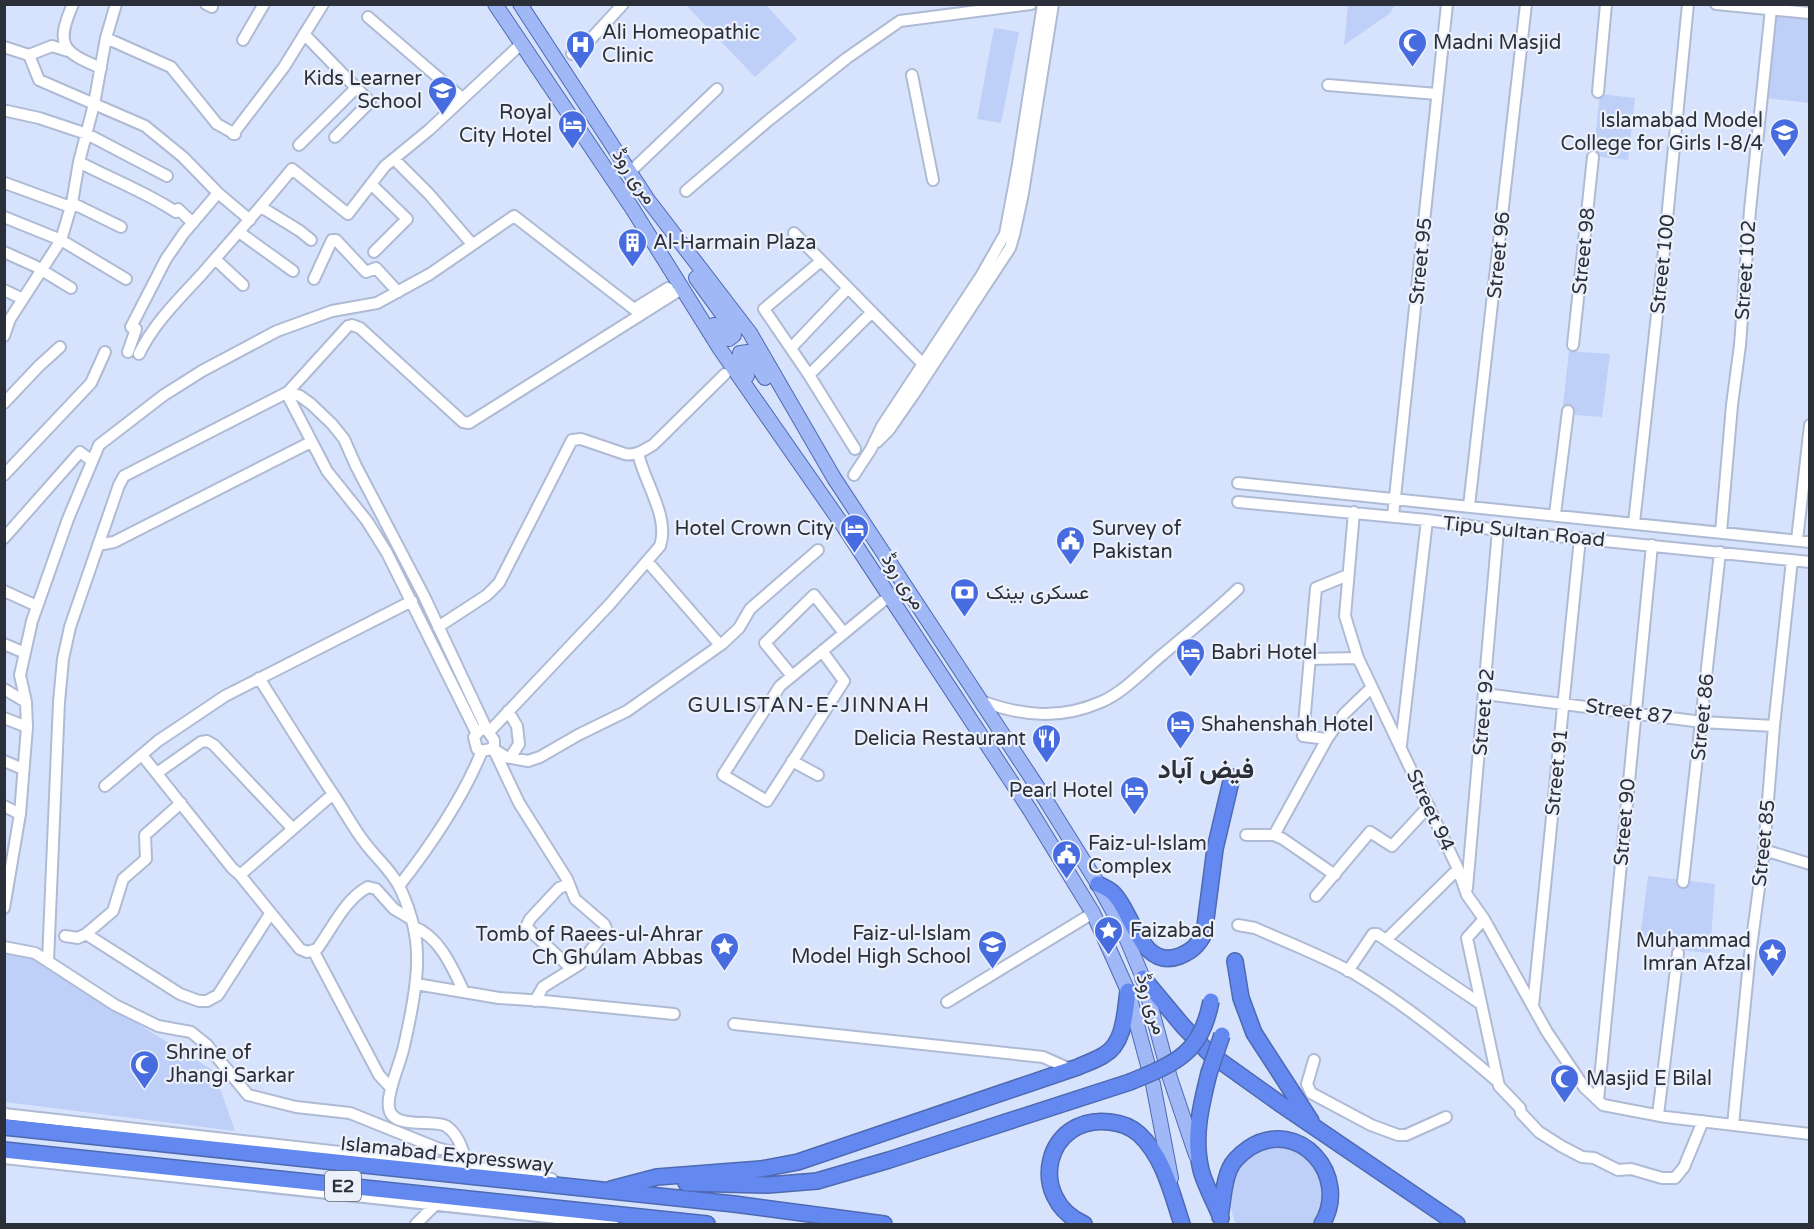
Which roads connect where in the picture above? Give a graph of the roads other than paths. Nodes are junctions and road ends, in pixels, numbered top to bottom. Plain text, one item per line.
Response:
1 (73, 4) edge
2 (116, 4) edge
3 (264, 4) edge
4 (323, 4) edge
5 (495, 4) edge
6 (520, 4) edge
7 (623, 4) edge
8 (1031, 4) edge
9 (1043, 4) edge
10 (1053, 4) edge
11 (1447, 4) edge
12 (1526, 4) edge
13 (1606, 4) edge
14 (1688, 4) edge
15 (1716, 4) edge
16 (1745, 6) edge
17 (1771, 9) junction
18 (1809, 13) edge
19 (368, 17) dead end
20 (304, 34) junction
21 (105, 38) junction
22 (243, 40) dead end
23 (521, 44) junction
24 (4, 47) edge
25 (68, 51) junction
26 (572, 54) dead end
27 (29, 55) junction
28 (101, 68) junction
29 (912, 75) dead end
30 (1328, 85) dead end
31 (356, 88) junction
32 (717, 89) dead end
33 (1598, 93) dead end
34 (1437, 94) junction
35 (462, 98) junction
36 (94, 104) junction
37 (5, 113) edge
38 (87, 134) junction
39 (335, 137) dead end
40 (299, 145) dead end
41 (1593, 157) dead end
42 (394, 159) junction
43 (79, 162) junction
44 (630, 172) junction
45 (166, 176) dead end
46 (933, 180) dead end
47 (5, 183) edge
48 (371, 184) junction
49 (686, 191) dead end
50 (218, 193) junction
51 (648, 200) junction
52 (72, 203) junction
53 (261, 207) junction
54 (632, 208) junction
55 (4, 217) edge
56 (250, 220) junction
57 (193, 223) junction
58 (121, 227) dead end
59 (239, 232) junction
60 (794, 233) dead end
61 (61, 240) junction
62 (311, 240) dead end
63 (472, 244) junction
64 (4, 252) edge
65 (374, 252) dead end
66 (215, 259) junction
67 (821, 261) junction
68 (42, 269) junction
69 (293, 271) dead end
70 (126, 279) dead end
71 (314, 279) dead end
72 (243, 285) dead end
73 (71, 288) dead end
74 (668, 288) dead end
75 (683, 288) junction
76 (848, 288) junction
77 (4, 290) edge
78 (398, 292) junction
79 (23, 298) junction
80 (872, 312) junction
81 (4, 336) edge
82 (1573, 345) dead end
83 (60, 347) dead end
84 (791, 348) junction
85 (105, 352) dead end
86 (922, 363) junction
87 (725, 374) dead end
88 (809, 375) junction
89 (288, 392) junction
90 (4, 403) edge
91 (1568, 411) dead end
92 (1809, 425) edge
93 (311, 442) junction
94 (855, 448) dead end
95 (871, 449) junction
96 (638, 453) junction
97 (92, 461) junction
98 (4, 475) edge
99 (854, 475) dead end
100 (834, 478) junction
101 (1238, 483) dead end
102 (1395, 498) junction
103 (1238, 502) dead end
104 (1469, 507) junction
105 (1354, 512) junction
106 (1555, 514) junction
107 (1393, 516) junction
108 (1427, 520) junction
109 (1608, 520) junction
110 (1634, 523) junction
111 (844, 527) junction
112 (1498, 530) junction
113 (1721, 532) junction
114 (1762, 536) junction
115 (1577, 537) junction
116 (4, 538) edge
117 (1605, 540) junction
118 (1797, 540) junction
119 (1809, 542) edge
120 (98, 545) junction
121 (1652, 545) junction
122 (818, 550) dead end
123 (1720, 552) junction
124 (1758, 556) junction
125 (1792, 560) junction
126 (647, 561) junction
127 (1809, 562) edge
128 (1348, 575) junction
129 (1239, 589) dead end
130 (4, 591) edge
131 (890, 597) junction
132 (412, 601) junction
133 (37, 606) junction
134 (438, 627) junction
135 (844, 633) junction
136 (4, 645) edge
137 (720, 645) junction
138 (822, 651) junction
139 (25, 653) junction
140 (1358, 658) junction
141 (1310, 659) junction
142 (792, 676) junction
143 (259, 678) junction
144 (1372, 687) junction
145 (4, 689) edge
146 (1485, 693) junction
147 (981, 701) junction
148 (26, 702) junction
149 (1560, 702) junction
150 (508, 711) junction
151 (1635, 712) junction
152 (4, 718) edge
153 (1702, 722) junction
154 (1774, 726) junction
155 (27, 727) junction
156 (484, 731) junction
157 (1327, 739) junction
158 (1401, 746) junction
159 (487, 750) junction
160 (142, 754) junction
161 (510, 758) junction
162 (4, 762) edge
163 (792, 762) junction
164 (22, 769) junction
165 (157, 773) junction
166 (818, 775) dead end
167 (1232, 777) dead end
168 (105, 786) dead end
169 (333, 794) junction
170 (181, 803) junction
171 (4, 806) edge
172 (1429, 806) junction
173 (20, 814) junction
174 (292, 828) junction
175 (1246, 835) dead end
176 (1274, 835) junction
177 (1764, 850) junction
178 (1809, 864) edge
179 (1458, 869) junction
180 (240, 875) junction
181 (1335, 875) junction
182 (6, 879) edge
183 (1683, 882) dead end
184 (569, 884) junction
185 (1098, 884) junction
186 (399, 885) junction
187 (1467, 895) junction
188 (1316, 897) dead end
189 (4, 908) edge
190 (1093, 913) junction
191 (270, 914) junction
192 (1484, 919) junction
193 (412, 923) junction
194 (1238, 925) dead end
195 (86, 934) junction
196 (65, 936) dead end
197 (1387, 939) junction
198 (4, 947) edge
199 (314, 951) junction
200 (1678, 953) dead end
201 (1235, 960) dead end
202 (48, 961) junction
203 (572, 969) junction
204 (1348, 971) junction
205 (1143, 978) junction
206 (416, 984) junction
207 (1128, 991) junction
208 (464, 992) junction
209 (1526, 995) junction
210 (535, 1001) junction
211 (1211, 1001) dead end
212 (946, 1002) dead end
213 (1481, 1004) junction
214 (1533, 1006) junction
215 (674, 1014) dead end
216 (734, 1024) dead end
217 (1222, 1035) dead end
218 (1314, 1060) dead end
219 (1070, 1069) junction
220 (1498, 1081) junction
221 (392, 1088) junction
222 (1598, 1100) junction
223 (4, 1114) edge
224 (1658, 1115) junction
225 (1446, 1117) dead end
226 (1703, 1121) junction
227 (1733, 1125) junction
228 (4, 1127) edge
229 (1318, 1130) junction
230 (1809, 1134) edge
231 (4, 1150) edge
232 (4, 1158) edge
233 (471, 1164) junction
234 (1202, 1171) junction
235 (606, 1191) junction
236 (1176, 1200) junction
237 (436, 1204) junction
238 (1222, 1221) edge
239 (1181, 1222) edge
240 (680, 1223) edge
241 (416, 1224) edge
242 (613, 1224) edge
243 (707, 1224) edge
244 (884, 1224) edge
245 (1084, 1224) edge
246 (1322, 1224) edge
247 (1457, 1224) edge

1 - 25 street
2 - 21 street
3 - 22 street
4 - 20 street
5 - 23 main road, مری روڈ
6 - 44 main road, مری روڈ
7 - 26 street
8 - 49 street
9 - 86 street
10 - 95 street
11 - 34 street, Street 95
12 - 104 street, Street 96
13 - 33 street
14 - 110 street, Street 100
15 - 16 street
16 - 17 street
17 - 18 street
17 - 113 street, Street 102
19 - 35 street
20 - 21 street
20 - 31 street
21 - 28 street
23 - 35 street
23 - 54 main road, مری روڈ
24 - 27 street
25 - 27 street
25 - 28 street
27 - 36 street
28 - 36 street
29 - 46 street
30 - 34 street
31 - 39 street
31 - 40 street
32 - 44 street
34 - 102 street, Street 95
35 - 42 street
36 - 38 street
36 - 50 street
37 - 38 street
38 - 43 street
38 - 45 street
41 - 82 street, Street 98
42 - 48 street
42 - 63 street
43 - 52 street
43 - 57 street
44 - 51 main road, مری روڈ
47 - 52 street
48 - 53 street
48 - 65 street
50 - 56 street
50 - 57 street
51 - 54 main road
51 - 100 main road, مری روڈ
52 - 58 street
52 - 61 street
53 - 56 street
53 - 62 street
54 - 75 main road, مری روڈ
55 - 61 street
56 - 59 street
57 - 66 street
59 - 66 street
59 - 69 street
60 - 67 street
61 - 68 street
61 - 70 street
63 - 74 street
63 - 78 street
64 - 68 street
66 - 72 street
67 - 76 street
67 - 84 street
68 - 73 street
68 - 79 street
71 - 78 street
75 - 89 street
75 - 111 main road, مری روڈ
76 - 80 street
76 - 84 street
77 - 79 street
78 - 97 street
79 - 81 street
80 - 86 street
80 - 88 street
83 - 90 street
84 - 88 street
85 - 98 street
86 - 95 street
87 - 96 street
88 - 94 street
89 - 93 street
89 - 120 street
89 - 134 street
91 - 106 street
92 - 118 street
93 - 120 street
93 - 132 street
95 - 99 street
96 - 126 street
96 - 134 street
97 - 116 street
97 - 133 street
100 - 111 main road
100 - 147 main road, مری روڈ
101 - 102 street, Tipu Sultan Road
102 - 104 street, Tipu Sultan Road
102 - 107 street, Street 95
103 - 105 street, Tipu Sultan Road
104 - 106 street, Tipu Sultan Road
105 - 107 street, Tipu Sultan Road
105 - 128 street, Street 94
106 - 109 street, Tipu Sultan Road
107 - 108 street, Tipu Sultan Road
108 - 112 street, Tipu Sultan Road
108 - 158 street
109 - 110 street, Tipu Sultan Road
109 - 117 street
110 - 113 street, Tipu Sultan Road
111 - 131 main road, مری روڈ
112 - 115 street, Tipu Sultan Road
112 - 146 street, Street 92
113 - 114 street, Tipu Sultan Road
114 - 118 street, Tipu Sultan Road
114 - 124 street
115 - 117 street, Tipu Sultan Road
115 - 149 street, Street 91
117 - 121 street, Tipu Sultan Road
118 - 119 street, Tipu Sultan Road
120 - 202 street
121 - 123 street, Tipu Sultan Road
121 - 151 street, Street 90
122 - 137 street
123 - 124 street, Tipu Sultan Road
123 - 153 street, Street 86
124 - 125 street, Tipu Sultan Road
125 - 127 street, Tipu Sultan Road
125 - 154 street, Street 85
126 - 137 street
126 - 150 street
128 - 140 street, Street 94
128 - 141 street
129 - 147 street
130 - 133 street
131 - 135 street
131 - 190 main road, مری روڈ
132 - 143 street
132 - 156 street
133 - 139 street
134 - 156 street
135 - 138 street
135 - 142 street
136 - 139 street
137 - 161 street
138 - 142 street
138 - 163 street
139 - 148 street
140 - 141 street
140 - 144 street, Street 94
141 - 157 street
142 - 163 street
143 - 160 street
143 - 169 street
144 - 157 street
144 - 158 street, Street 94
145 - 148 street
146 - 149 street, Street 87
146 - 187 street, Street 92
147 - 185 main road, مری روڈ
148 - 155 street
149 - 151 street, Street 87
149 - 209 street
149 - 214 street, Street 91
150 - 156 street
150 - 161 street
151 - 153 street, Street 87
151 - 222 street, Street 90
152 - 155 street
153 - 154 street, Street 87
153 - 183 street, Street 86
154 - 177 street, Street 85
155 - 164 street
156 - 159 street
156 - 159 street
157 - 176 street
158 - 172 street, Street 94
159 - 161 street
159 - 184 street
159 - 186 street
160 - 165 street
160 - 168 street
162 - 164 street
163 - 166 street
164 - 173 street
165 - 170 street
165 - 174 street
167 - 185 highway
169 - 174 street
169 - 186 street
170 - 180 street
170 - 195 street
171 - 173 street
172 - 179 street, Street 94
172 - 181 street
173 - 182 street
174 - 180 street
175 - 176 street
176 - 181 street
177 - 178 street
177 - 227 street, Street 85
179 - 187 street, Street 94
179 - 197 street
180 - 191 street
181 - 188 street
182 - 189 street
184 - 203 street
184 - 203 street
185 - 205 main road, مری روڈ
186 - 193 street
187 - 192 street, Street 94
190 - 207 main road, مری روڈ
190 - 212 street
191 - 195 street
191 - 199 street
192 - 209 street, Street 94
192 - 213 street
193 - 199 street
193 - 206 street
193 - 208 street
194 - 204 street
195 - 196 street
197 - 204 street
197 - 213 street
198 - 202 street
199 - 221 street
200 - 224 street
201 - 229 highway
202 - 233 street
203 - 210 street
204 - 220 street
205 - 229 highway
205 - 234 main road, مری روڈ
206 - 208 street
206 - 221 street
207 - 219 highway
207 - 236 main road, مری روڈ
208 - 210 street
209 - 214 street, Street 94
210 - 215 street
211 - 235 highway, bridge
213 - 220 street
214 - 222 street, Street 94
216 - 219 street
217 - 234 highway, bridge
218 - 225 street
219 - 235 highway
220 - 226 street
221 - 233 street
222 - 224 street
223 - 233 street
224 - 226 street
226 - 227 street
227 - 230 street
228 - 235 highway, Islamabad Expressway / E2
229 - 247 highway
231 - 240 highway, E2
232 - 237 street
233 - 235 street
234 - 238 highway
235 - 244 highway, Islamabad Expressway / E2
236 - 239 highway, مری روڈ
236 - 245 highway
237 - 241 street
237 - 242 street
238 - 246 highway
240 - 243 highway, E2

